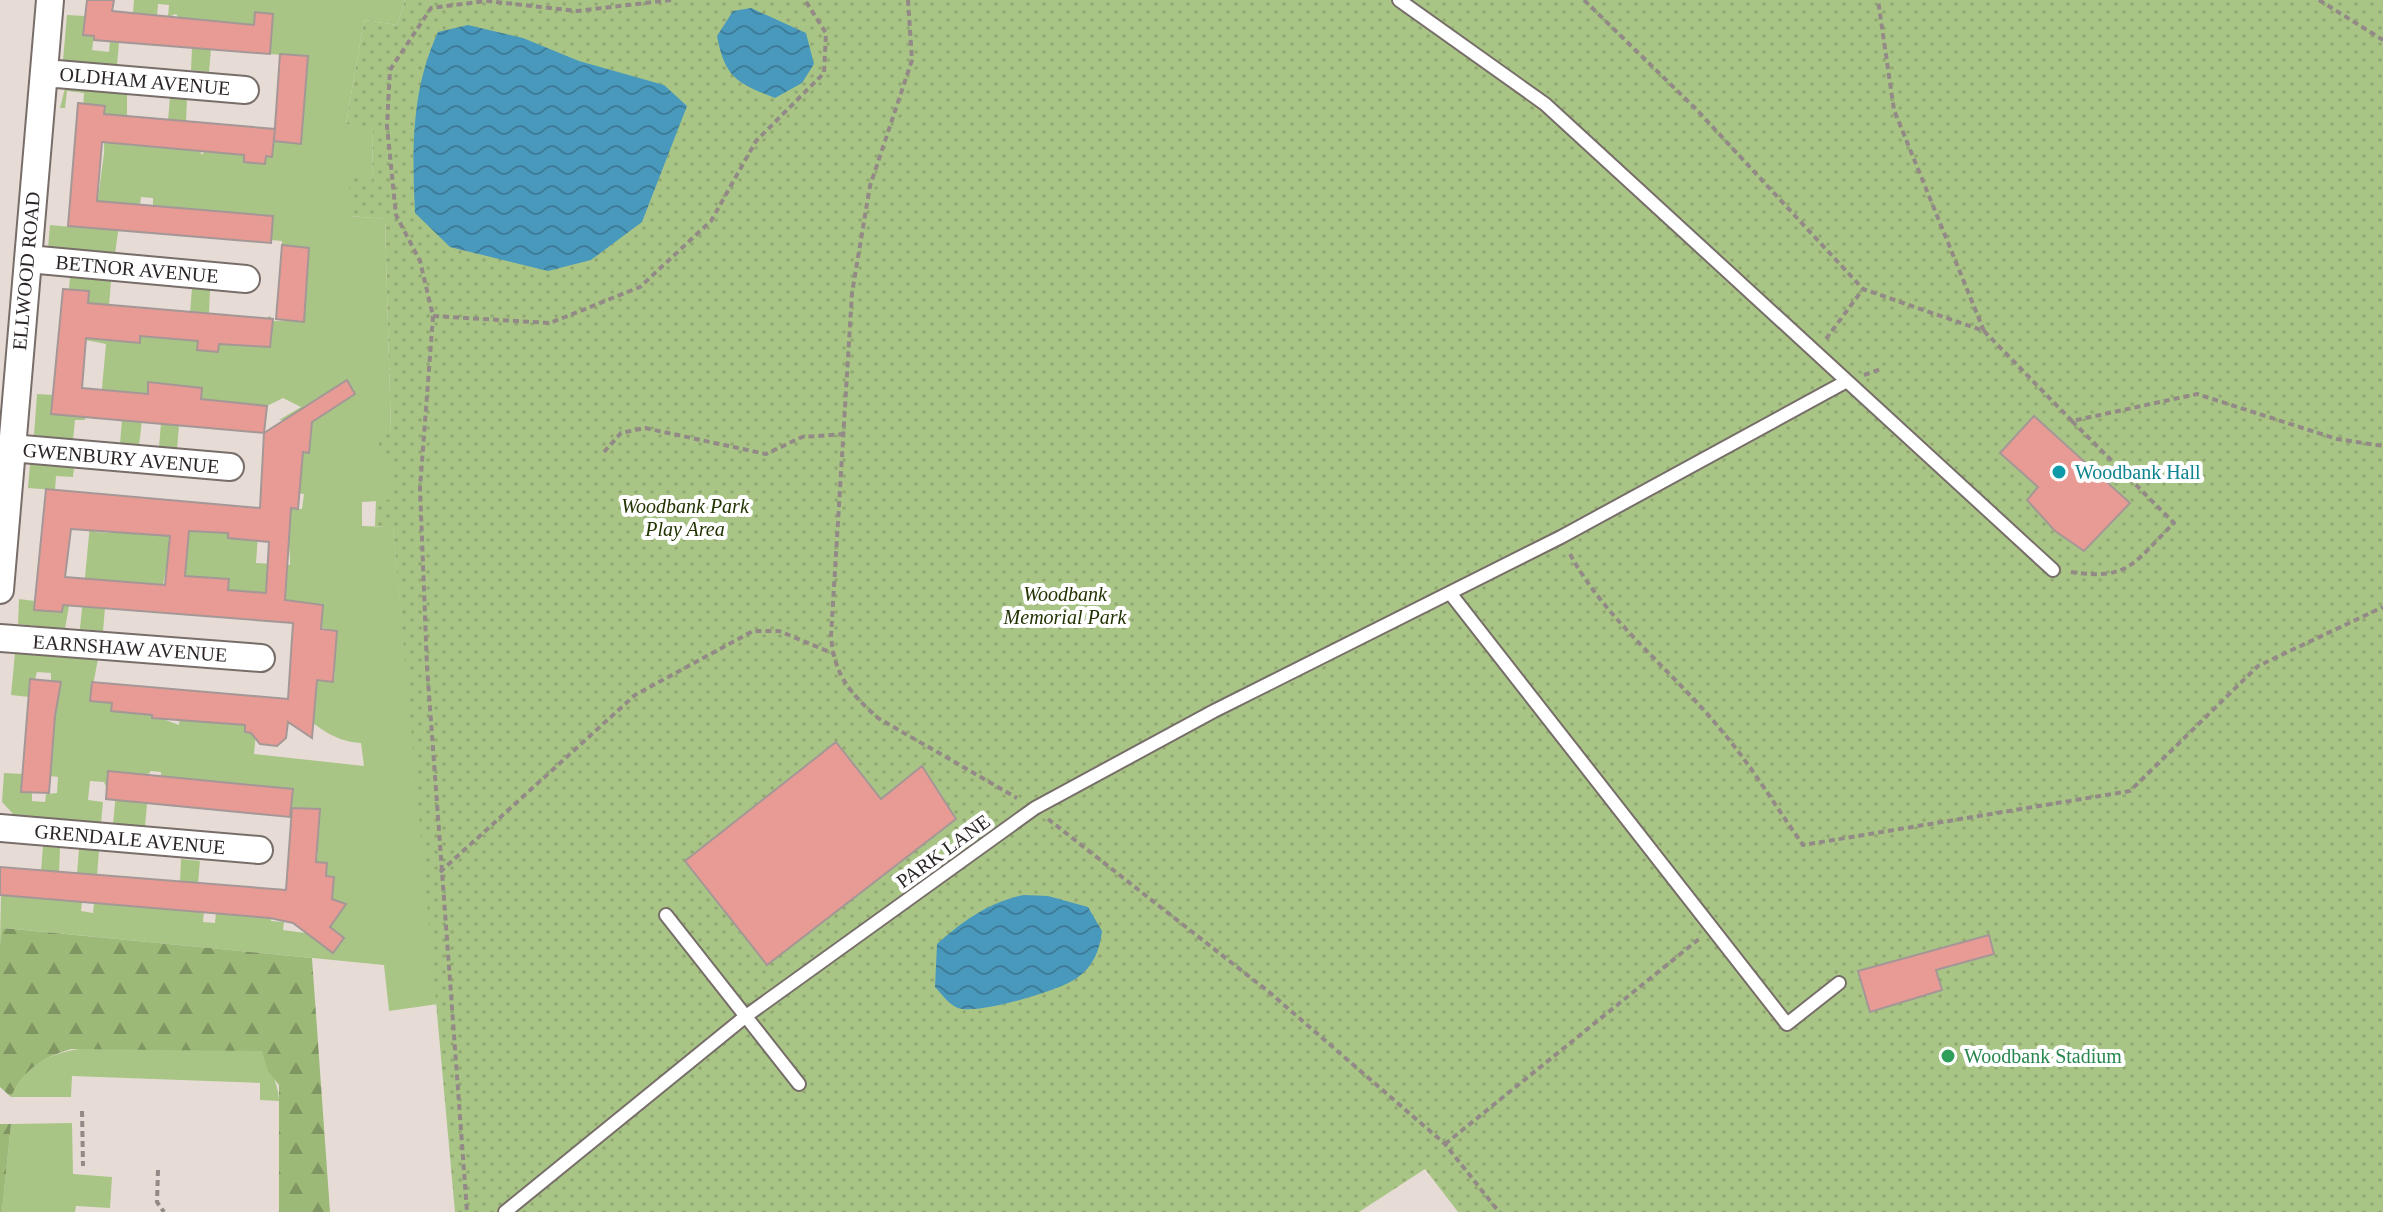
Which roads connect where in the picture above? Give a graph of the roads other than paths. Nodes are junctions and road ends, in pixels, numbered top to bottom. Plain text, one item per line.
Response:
1 (50, 0) edge
2 (1399, 0) edge
3 (45, 73) junction
4 (245, 90) dead end
5 (28, 259) junction
6 (246, 279) dead end
7 (1847, 381) junction
8 (11, 448) junction
9 (230, 467) dead end
10 (2053, 570) road end
11 (0, 590) edge
12 (1450, 593) junction
13 (0, 638) edge
14 (261, 658) dead end
15 (0, 828) edge
16 (259, 850) dead end
17 (666, 915) dead end
18 (1839, 983) dead end
19 (746, 1016) junction
20 (799, 1084) dead end
21 (505, 1212) edge

1 - 3 street, ELLWOOD ROAD
2 - 7 lane
3 - 4 street, OLDHAM AVENUE
3 - 5 street, ELLWOOD ROAD
5 - 6 street, BETNOR AVENUE
5 - 8 street, ELLWOOD ROAD
7 - 10 lane
7 - 12 lane, PARK LANE
8 - 9 street, GWENBURY AVENUE
8 - 11 street, ELLWOOD ROAD
12 - 18 lane
12 - 19 lane, PARK LANE
13 - 14 street, EARNSHAW AVENUE
15 - 16 street, GRENDALE AVENUE
17 - 19 lane
19 - 20 lane
19 - 21 lane, PARK LANE

